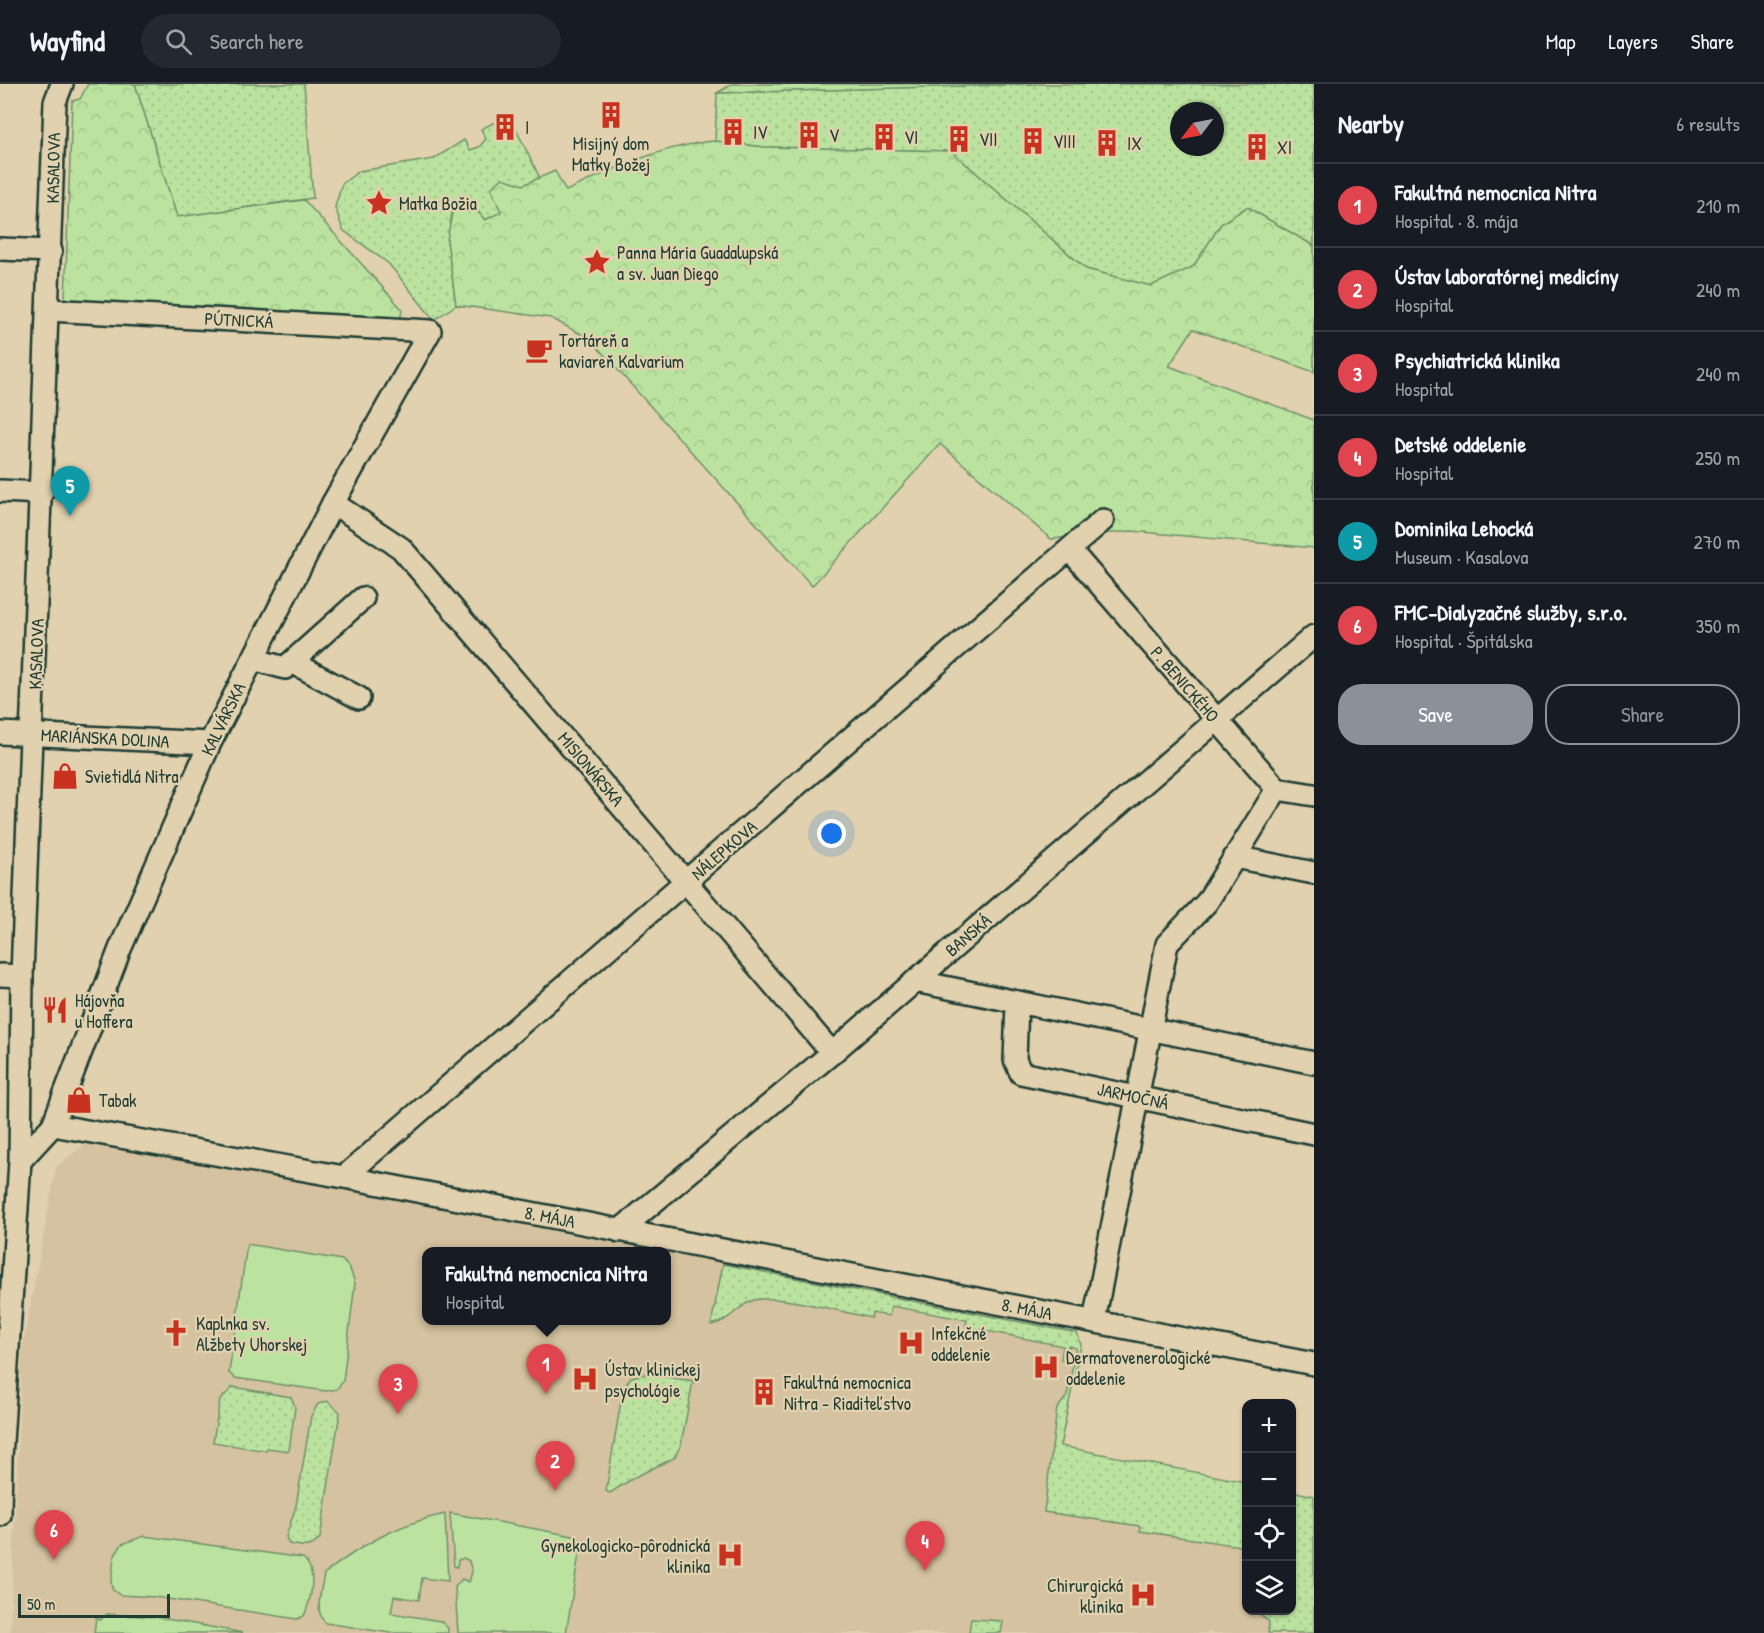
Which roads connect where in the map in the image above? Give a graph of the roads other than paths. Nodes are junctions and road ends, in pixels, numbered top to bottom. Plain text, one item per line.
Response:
1 (61, 86) edge
2 (0, 249) edge
3 (51, 251) junction
4 (49, 310) junction
5 (430, 331) joint
6 (0, 491) edge
7 (42, 493) junction
8 (333, 504) junction
9 (1103, 520) dead end
10 (1070, 550) junction
11 (363, 598) dead end
12 (1314, 636) edge
13 (253, 659) junction
14 (292, 662) junction
15 (359, 698) dead end
16 (1215, 718) junction
17 (0, 733) edge
18 (33, 735) junction
19 (210, 742) junction
20 (1277, 789) junction
21 (1314, 795) edge
22 (1235, 857) junction
23 (1314, 873) edge
24 (686, 882) junction
25 (0, 975) edge
26 (22, 976) junction
27 (915, 981) junction
28 (1017, 1002) junction
29 (1152, 1030) junction
30 (832, 1053) junction
31 (1314, 1064) edge
32 (1138, 1097) junction
33 (53, 1125) junction
34 (1314, 1134) edge
35 (20, 1161) junction
36 (344, 1177) junction
37 (8, 1220) edge
38 (620, 1231) junction
39 (1094, 1322) junction
40 (1314, 1364) edge
41 (0, 1515) edge

1 - 3 street, KASALOVA
2 - 3 street
3 - 4 street, KASALOVA
4 - 5 street, PÚTNICKÁ
4 - 7 street, KASALOVA
5 - 8 street, KALVÁRSKA
6 - 7 street
7 - 18 street, KASALOVA
8 - 13 street, KALVÁRSKA
8 - 24 street, MISIONÁRSKA
9 - 10 street, NÁLEPKOVA
10 - 16 street, P. BENICKÉHO
10 - 24 street, NÁLEPKOVA
11 - 14 street
12 - 16 street, BANSKÁ
13 - 14 street
13 - 19 street, KALVÁRSKA
14 - 15 street
16 - 20 street, P. BENICKÉHO
16 - 27 street, BANSKÁ
17 - 18 street, MARIÁNSKA DOLINA
18 - 19 street, MARIÁNSKA DOLINA
18 - 26 street, KASALOVA
19 - 33 street, KALVÁRSKA
20 - 21 street
20 - 22 street
22 - 23 street
22 - 29 street
24 - 30 street, MISIONÁRSKA
24 - 36 street, NÁLEPKOVA
25 - 26 street
26 - 35 street, KASALOVA
27 - 28 street
27 - 30 street, BANSKÁ
28 - 29 street
28 - 32 street, JARMOČNÁ
29 - 31 street
29 - 32 street
30 - 38 street, BANSKÁ
32 - 34 street, JARMOČNÁ
32 - 39 street
33 - 35 street
33 - 36 street, 8. MÁJA
35 - 37 street, KASALOVA
36 - 38 street, 8. MÁJA
37 - 41 street, KASALOVA
38 - 39 street, 8. MÁJA
39 - 40 street, 8. MÁJA

